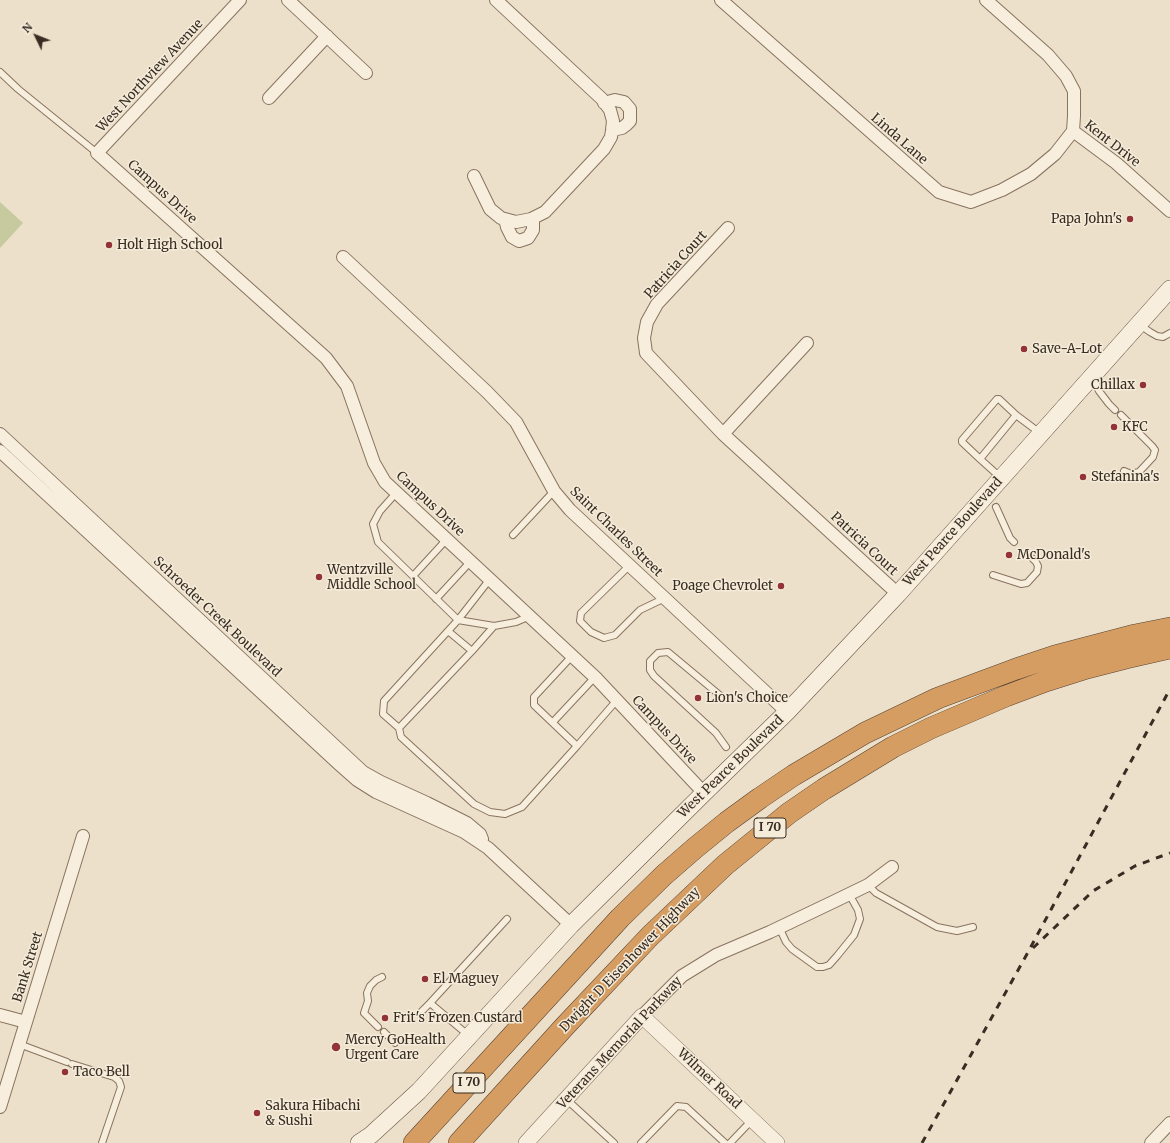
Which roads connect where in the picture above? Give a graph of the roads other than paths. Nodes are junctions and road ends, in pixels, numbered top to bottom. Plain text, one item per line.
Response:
1 (240, 0) edge
2 (288, 0) edge
3 (496, 0) edge
4 (721, 0) edge
5 (986, 0) edge
6 (327, 36) junction
7 (0, 72) edge
8 (366, 73) dead end
9 (269, 98) dead end
10 (604, 102) junction
11 (612, 130) junction
12 (1073, 131) junction
13 (98, 153) junction
14 (474, 176) dead end
15 (1170, 211) edge
16 (533, 218) junction
17 (505, 219) junction
18 (728, 228) dead end
19 (343, 257) dead end
20 (1170, 289) edge
21 (1139, 324) junction
22 (1170, 333) edge
23 (807, 343) dead end
24 (1096, 384) dead end
25 (1115, 410) dead end
26 (1016, 415) junction
27 (1120, 416) dead end
28 (1041, 433) junction
29 (0, 434) edge
30 (724, 434) junction
31 (0, 451) edge
32 (980, 459) junction
33 (1124, 471) dead end
34 (1001, 478) junction
35 (397, 492) junction
36 (554, 492) junction
37 (996, 507) dead end
38 (513, 536) dead end
39 (447, 539) junction
40 (1014, 542) dead end
41 (1033, 559) dead end
42 (471, 561) junction
43 (630, 565) junction
44 (993, 575) dead end
45 (413, 576) junction
46 (490, 579) junction
47 (898, 594) junction
48 (665, 598) junction
49 (436, 599) junction
50 (530, 616) junction
51 (458, 620) junction
52 (494, 626) junction
53 (1170, 628) edge
54 (448, 631) junction
55 (1170, 648) edge
56 (472, 651) junction
57 (572, 656) junction
58 (595, 677) junction
59 (722, 697) dead end
60 (617, 700) junction
61 (787, 712) junction
62 (553, 722) junction
63 (399, 728) junction
64 (577, 746) junction
65 (726, 747) dead end
66 (704, 793) junction
67 (424, 808) junction
68 (83, 836) dead end
69 (892, 867) dead end
70 (868, 885) junction
71 (849, 894) junction
72 (507, 919) dead end
73 (571, 925) junction
74 (779, 927) junction
75 (973, 927) dead end
76 (382, 977) dead end
77 (430, 1003) junction
78 (421, 1012) dead end
79 (0, 1015) edge
80 (642, 1016) junction
81 (26, 1022) junction
82 (378, 1027) dead end
83 (384, 1032) dead end
84 (470, 1036) junction
85 (395, 1043) dead end
86 (19, 1044) junction
87 (566, 1099) junction
88 (0, 1107) edge
89 (752, 1120) junction
90 (1170, 1123) edge
91 (102, 1143) edge
92 (359, 1143) edge
93 (414, 1143) edge
94 (459, 1143) edge
95 (526, 1143) edge
96 (614, 1143) edge
97 (641, 1143) edge
98 (725, 1143) edge
99 (730, 1143) edge
100 (777, 1143) edge
101 (1151, 1143) edge

1 - 13 street, West Northview Avenue
2 - 6 street
3 - 10 street
4 - 12 street, Linda Lane
5 - 12 street, Kent Drive
6 - 8 street
6 - 9 street
7 - 13 lane
10 - 11 street
10 - 11 street
11 - 16 street
12 - 15 street, Kent Drive
13 - 35 street, Campus Drive
14 - 17 street
16 - 17 street
16 - 17 street
18 - 30 street, Patricia Court
19 - 36 street, Saint Charles Street
20 - 21 main road, West Pearce Boulevard
21 - 22 lane
21 - 28 main road, West Pearce Boulevard
23 - 30 street
24 - 25 lane
26 - 28 lane
26 - 32 lane
26 - 32 lane
27 - 33 lane
28 - 34 main road, West Pearce Boulevard
29 - 67 street, Schroeder Creek Boulevard
30 - 47 street, Patricia Court
31 - 67 street, Schroeder Creek Boulevard
32 - 34 lane
34 - 47 main road, West Pearce Boulevard
35 - 39 street, Campus Drive
35 - 45 lane
36 - 38 lane
36 - 43 street, Saint Charles Street
37 - 40 lane
39 - 42 street, Campus Drive
39 - 45 lane
41 - 44 lane
42 - 46 street, Campus Drive
42 - 49 lane
43 - 48 street, Saint Charles Street
43 - 48 lane
45 - 49 lane
46 - 50 street, Campus Drive
46 - 51 lane
47 - 61 main road, West Pearce Boulevard
48 - 61 street, Saint Charles Street
49 - 51 lane
50 - 52 lane
50 - 57 street, Campus Drive
51 - 52 lane
51 - 54 lane
52 - 56 lane
53 - 93 highway, I 70
54 - 56 lane
54 - 63 lane
55 - 94 highway, Dwight D Eisenhower Highway / I 70
56 - 63 lane
57 - 58 street, Campus Drive
57 - 62 lane
58 - 60 street, Campus Drive
58 - 62 lane
59 - 65 lane
60 - 64 lane
60 - 66 street, Campus Drive
61 - 66 main road, West Pearce Boulevard
62 - 64 lane
63 - 64 lane
66 - 73 main road, West Pearce Boulevard
67 - 73 street, Schroeder Creek Boulevard
68 - 81 street, Bank Street
69 - 70 street, Veterans Memorial Parkway
70 - 71 street, Veterans Memorial Parkway
70 - 75 lane
71 - 74 street, Veterans Memorial Parkway
71 - 74 lane
72 - 77 lane
73 - 84 main road, West Pearce Boulevard
74 - 80 street, Veterans Memorial Parkway
76 - 82 lane
77 - 78 lane
77 - 84 lane
79 - 81 street
80 - 87 street, Veterans Memorial Parkway
80 - 89 street, Wilmer Road
81 - 86 street, Bank Street
83 - 85 lane
84 - 92 main road, West Pearce Boulevard
86 - 88 street, Bank Street
86 - 91 lane
87 - 95 street, Veterans Memorial Parkway
87 - 96 lane
89 - 99 lane
89 - 100 street, Wilmer Road
90 - 101 street
97 - 98 lane

